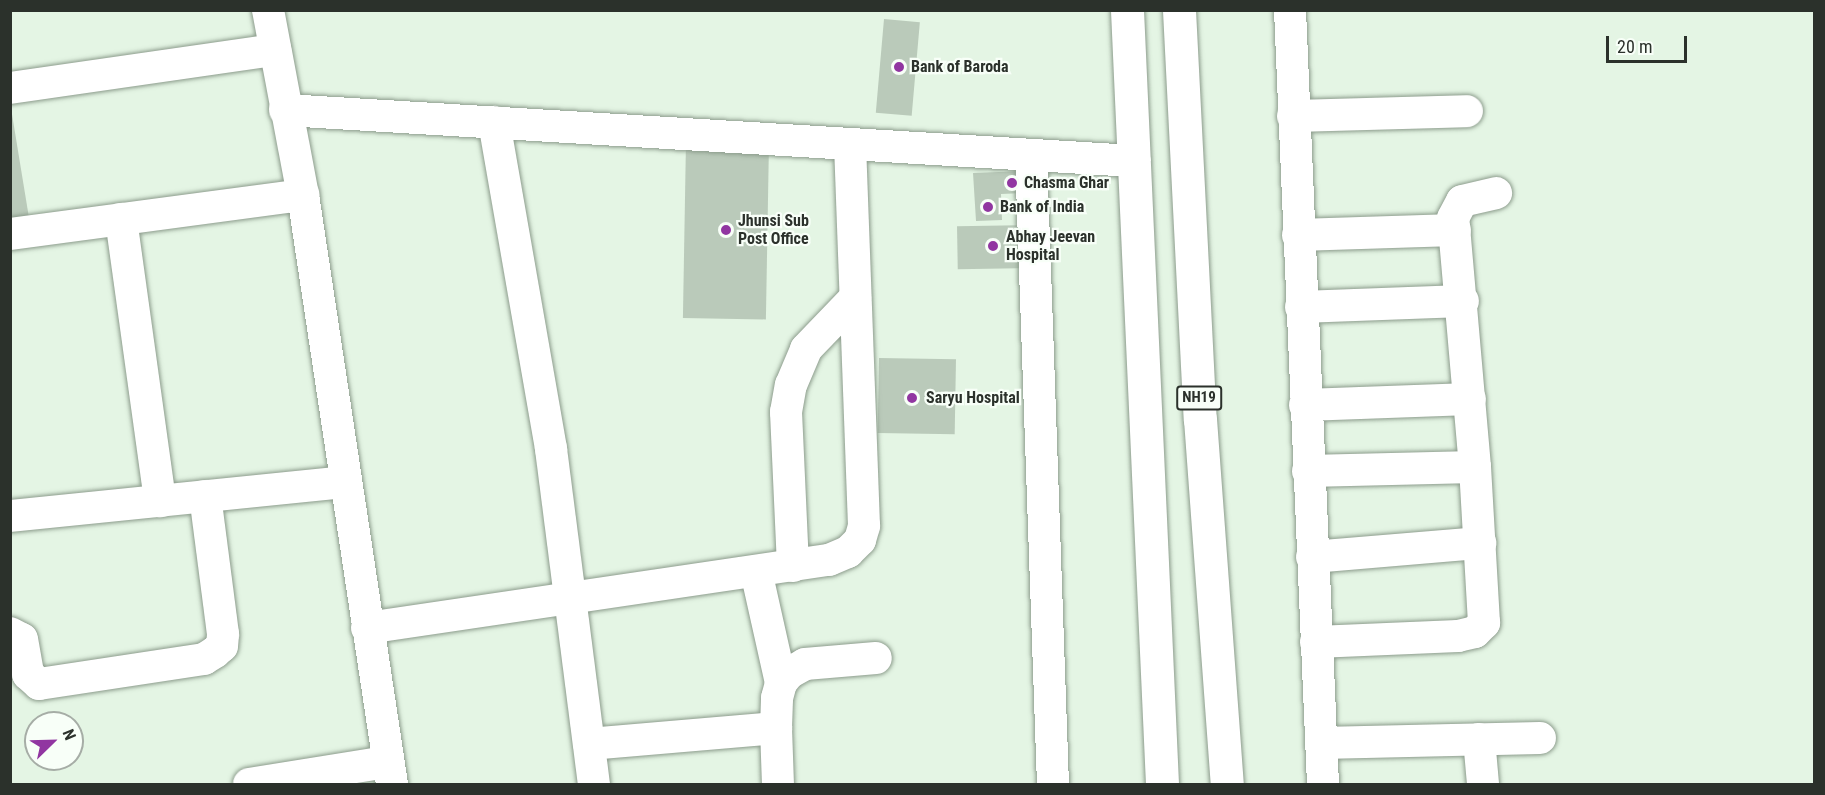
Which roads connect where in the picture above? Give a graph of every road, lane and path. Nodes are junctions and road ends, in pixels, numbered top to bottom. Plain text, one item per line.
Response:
1 (268, 10) edge
2 (1127, 10) edge
3 (1179, 10) edge
4 (1290, 10) edge
5 (275, 50) junction
6 (10, 88) edge
7 (285, 110) junction
8 (1467, 111) dead end
9 (1293, 116) junction
10 (494, 122) junction
11 (850, 144) junction
12 (1031, 155) junction
13 (1134, 161) junction
14 (1496, 193) dead end
15 (303, 195) junction
16 (121, 219) junction
17 (1455, 230) junction
18 (10, 234) edge
19 (1298, 235) junction
20 (855, 298) junction
21 (1463, 301) junction
22 (1301, 307) junction
23 (1470, 399) junction
24 (1305, 405) junction
25 (1475, 467) junction
26 (1308, 471) junction
27 (345, 482) junction
28 (205, 496) junction
29 (160, 501) junction
30 (10, 516) edge
31 (1480, 543) junction
32 (1312, 557) junction
33 (793, 566) junction
34 (756, 571) junction
35 (570, 599) junction
36 (367, 628) junction
37 (10, 633) edge
38 (1316, 642) junction
39 (876, 658) dead end
40 (781, 682) junction
41 (776, 728) junction
42 (1540, 738) dead end
43 (1479, 739) junction
44 (1321, 743) junction
45 (589, 744) junction
46 (390, 773) edge
47 (249, 784) edge
48 (594, 784) edge
49 (778, 784) edge
50 (1053, 784) edge
51 (1162, 784) edge
52 (1227, 784) edge
53 (1323, 784) edge
54 (1483, 784) edge

1 - 5 street
2 - 13 highway
3 - 52 highway, NH19
4 - 9 street
5 - 6 street
5 - 7 street
7 - 10 street
7 - 15 street
8 - 9 street
9 - 19 street
10 - 11 street
10 - 35 street
11 - 12 street
11 - 20 street
12 - 13 street
12 - 50 street
13 - 51 highway
14 - 17 street
15 - 16 street
15 - 27 street
16 - 18 street
16 - 29 street
17 - 19 street
17 - 21 street
19 - 22 street
20 - 33 street
20 - 33 street
21 - 22 street
21 - 23 street
22 - 24 street
23 - 24 street
23 - 25 street
24 - 26 street
25 - 26 street
25 - 31 street
26 - 32 street
27 - 28 street
27 - 36 street
28 - 29 street
28 - 37 street
29 - 30 street
31 - 32 street
31 - 38 street
32 - 38 street
33 - 34 street
34 - 35 street
34 - 40 street
35 - 36 street
35 - 45 street
36 - 46 street
38 - 44 street
39 - 40 street
40 - 41 street
41 - 45 street
41 - 49 street
42 - 43 street
43 - 44 street
43 - 54 street
44 - 53 street
45 - 48 street
46 - 47 street

